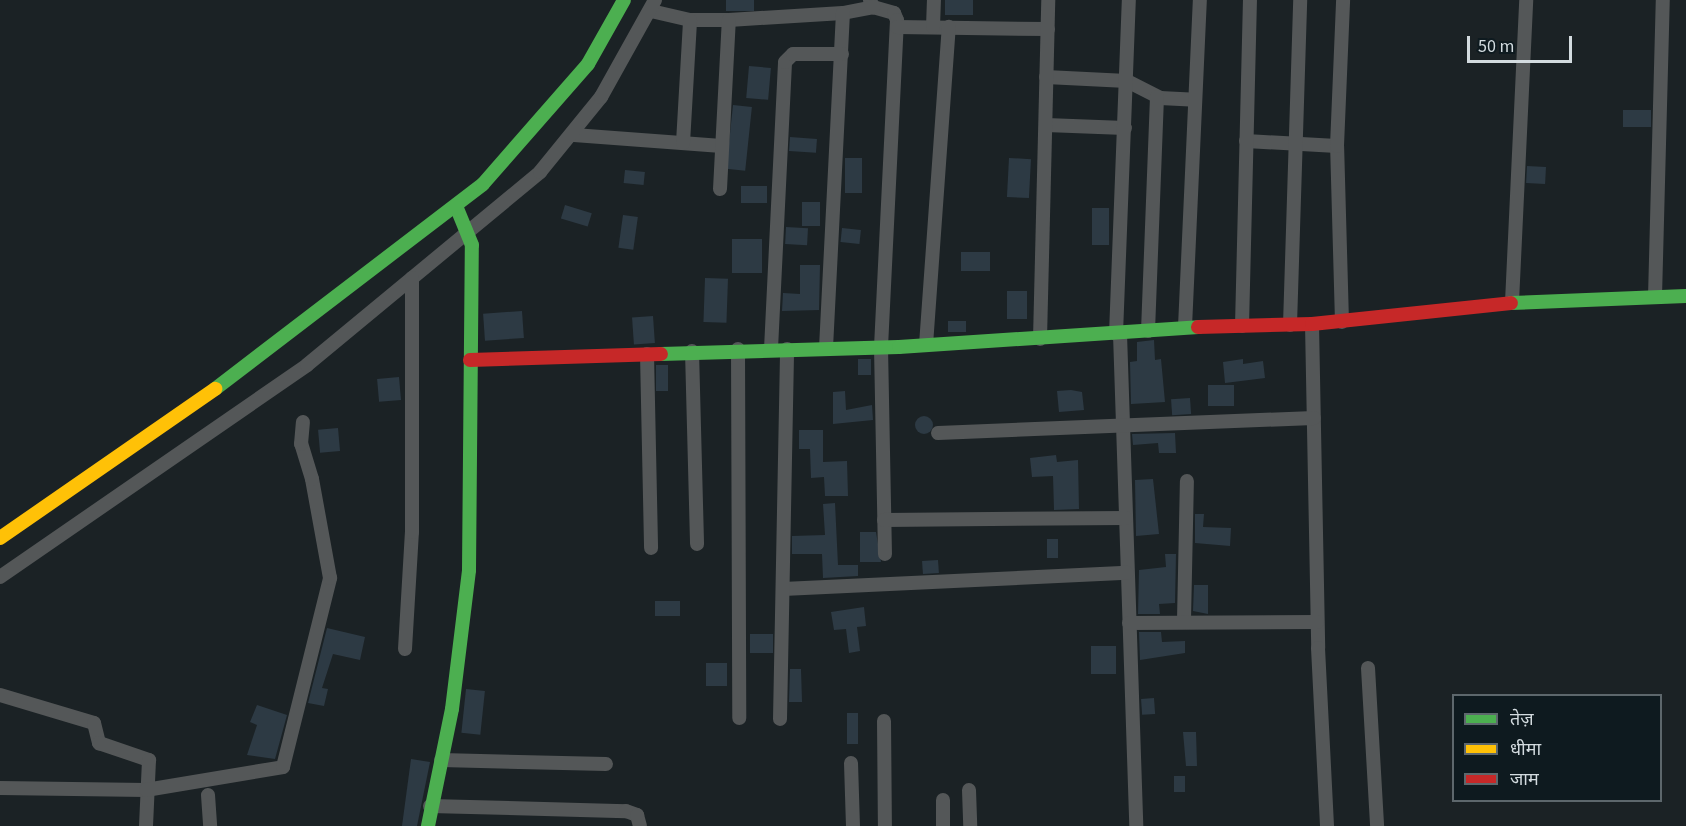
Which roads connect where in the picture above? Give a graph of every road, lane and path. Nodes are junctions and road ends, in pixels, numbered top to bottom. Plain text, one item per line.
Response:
1 (624, 0) edge
2 (934, 0) edge
3 (1048, 0) edge
4 (1129, 0) edge
5 (1200, 0) edge
6 (1250, 0) edge
7 (1300, 0) edge
8 (1343, 0) edge
9 (1526, 0) edge
10 (1663, 0) edge
11 (871, 3) edge
12 (653, 5) edge
13 (843, 13) junction
14 (690, 20) junction
15 (729, 20) junction
16 (897, 27) junction
17 (933, 27) junction
18 (949, 27) junction
19 (1048, 29) junction
20 (842, 54) junction
21 (1046, 77) junction
22 (1127, 81) junction
23 (1157, 97) junction
24 (1195, 100) junction
25 (1046, 125) junction
26 (1125, 128) junction
27 (574, 135) junction
28 (1246, 141) junction
29 (683, 143) junction
30 (1296, 143) junction
31 (722, 146) junction
32 (1336, 146) junction
33 (720, 189) dead end
34 (456, 206) junction
35 (470, 234) junction
36 (412, 278) junction
37 (1686, 296) edge
38 (1655, 297) junction
39 (1512, 302) junction
40 (1342, 322) junction
41 (1312, 324) junction
42 (1290, 325) junction
43 (1242, 326) junction
44 (1185, 327) junction
45 (1148, 331) junction
46 (1118, 334) junction
47 (1040, 339) junction
48 (926, 345) junction
49 (881, 347) junction
50 (826, 348) junction
51 (738, 349) junction
52 (771, 349) junction
53 (787, 349) junction
54 (692, 351) junction
55 (647, 354) junction
56 (470, 360) junction
57 (1314, 418) junction
58 (303, 422) dead end
59 (1123, 426) junction
60 (938, 433) dead end
61 (1187, 481) dead end
62 (1126, 518) junction
63 (884, 520) junction
64 (0, 538) edge
65 (697, 544) dead end
66 (651, 548) dead end
67 (885, 554) dead end
68 (1127, 573) junction
69 (0, 577) edge
70 (783, 589) junction
71 (1184, 620) junction
72 (1317, 622) junction
73 (1129, 623) junction
74 (405, 649) dead end
75 (1368, 668) dead end
76 (0, 695) edge
77 (739, 718) dead end
78 (780, 719) dead end
79 (884, 721) dead end
80 (441, 760) junction
81 (851, 763) dead end
82 (606, 764) dead end
83 (0, 788) edge
84 (146, 790) junction
85 (969, 790) dead end
86 (208, 795) dead end
87 (943, 800) dead end
88 (430, 806) junction
89 (146, 826) edge
90 (210, 826) edge
91 (428, 826) edge
92 (640, 826) edge
93 (853, 826) edge
94 (885, 826) edge
95 (943, 826) edge
96 (970, 826) edge
97 (1136, 826) edge
98 (1327, 826) edge
99 (1377, 826) edge

1 - 34 street
2 - 17 street
3 - 19 street
4 - 22 street
5 - 24 street
6 - 28 street
7 - 30 street
8 - 32 street
9 - 39 street
10 - 38 street
11 - 13 street
11 - 16 street
12 - 14 street
12 - 27 street
13 - 15 street
13 - 20 street
14 - 15 street
14 - 29 street
15 - 31 street
16 - 17 street
16 - 49 street
17 - 18 street
18 - 19 street
18 - 48 street
19 - 21 street
20 - 50 street
20 - 52 street
21 - 22 street
21 - 25 street
22 - 23 street
22 - 26 street
23 - 24 street
23 - 45 street
24 - 44 street
25 - 26 street
25 - 47 street
26 - 46 street
27 - 29 street
27 - 35 street
28 - 30 street
28 - 43 street
29 - 31 street
30 - 32 street
30 - 42 street
31 - 33 street
32 - 40 street
34 - 35 street
34 - 64 street
35 - 36 street
35 - 56 street
36 - 69 street
36 - 74 street
37 - 38 street
38 - 39 street
39 - 40 street
40 - 41 street
41 - 42 street
41 - 57 street
42 - 43 street
43 - 44 street
44 - 45 street
45 - 46 street
46 - 47 street
46 - 59 street
47 - 48 street
48 - 49 street
49 - 50 street
49 - 63 street
50 - 53 street
51 - 52 street
51 - 54 street
51 - 77 street
52 - 53 street
53 - 70 street
54 - 55 street
54 - 65 street
55 - 56 street
55 - 66 street
56 - 80 street
57 - 59 street
57 - 72 street
58 - 84 street
59 - 60 street
59 - 62 street
61 - 71 street
62 - 63 street
62 - 68 street
63 - 67 street
68 - 70 street
68 - 73 street
70 - 78 street
71 - 72 street
71 - 73 street
72 - 98 street
73 - 97 street
75 - 99 street
76 - 84 street
79 - 94 street
80 - 82 street
80 - 88 street
81 - 93 street
83 - 84 street
84 - 89 street
85 - 96 street
86 - 90 street
87 - 95 street
88 - 91 street
88 - 92 street

